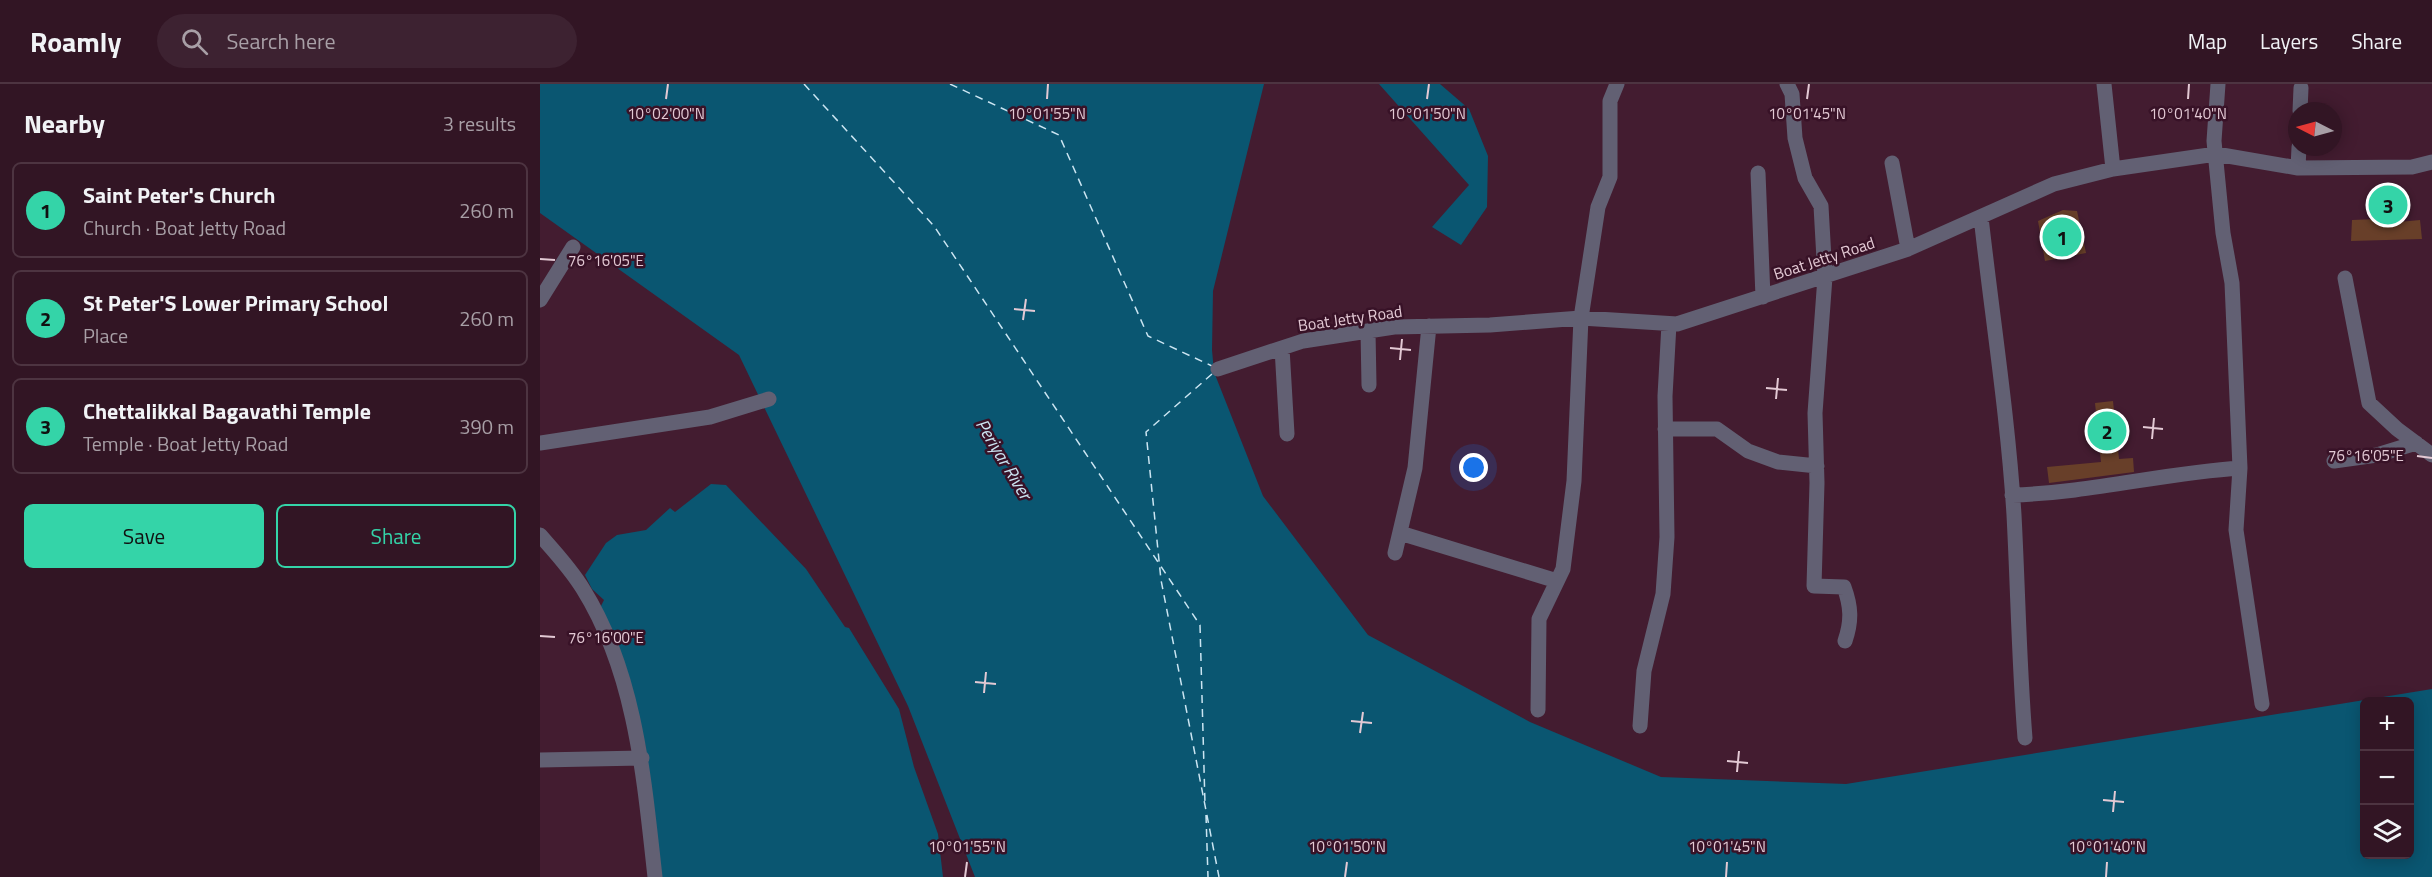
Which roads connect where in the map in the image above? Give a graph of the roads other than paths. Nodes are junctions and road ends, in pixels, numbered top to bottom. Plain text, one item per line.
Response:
1 (1617, 84) edge
2 (1786, 84) edge
3 (2104, 84) edge
4 (2217, 84) edge
5 (2301, 88) dead end
6 (2300, 102) edge
7 (2216, 154) junction
8 (2299, 156) edge
9 (2432, 162) edge
10 (1892, 163) dead end
11 (2298, 168) junction
12 (2113, 169) junction
13 (1758, 173) dead end
14 (1981, 217) junction
15 (573, 247) dead end
16 (1908, 249) junction
17 (1825, 277) junction
18 (2345, 278) dead end
19 (1763, 297) junction
20 (540, 300) edge
21 (1581, 318) junction
22 (1669, 324) junction
23 (1429, 326) junction
24 (1368, 331) junction
25 (1282, 348) junction
26 (1218, 369) dead end
27 (1369, 385) dead end
28 (769, 399) dead end
29 (1665, 429) junction
30 (1287, 434) dead end
31 (540, 443) edge
32 (2416, 443) junction
33 (2432, 455) edge
34 (2334, 461) dead end
35 (1817, 466) junction
36 (2240, 468) junction
37 (2012, 495) junction
38 (1400, 533) junction
39 (540, 535) edge
40 (1395, 553) dead end
41 (1557, 581) junction
42 (1845, 641) dead end
43 (2262, 704) dead end
44 (1538, 711) dead end
45 (1640, 726) dead end
46 (2025, 738) dead end
47 (642, 759) junction
48 (540, 760) edge
49 (655, 877) edge

1 - 21 street
2 - 17 street
3 - 12 street
4 - 7 street
5 - 6 street
7 - 11 street, Boat Jetty Road
7 - 12 street, Boat Jetty Road
7 - 36 street
8 - 11 street
9 - 11 street, Boat Jetty Road
10 - 16 street
12 - 14 street, Boat Jetty Road
13 - 19 street
14 - 16 street, Boat Jetty Road
14 - 37 street
15 - 20 street
16 - 17 street, Boat Jetty Road
17 - 19 street, Boat Jetty Road
17 - 35 street
18 - 32 street
19 - 22 street, Boat Jetty Road
21 - 22 street, Boat Jetty Road
21 - 23 street, Boat Jetty Road
21 - 41 street
22 - 29 street
23 - 24 street, Boat Jetty Road
23 - 38 street
24 - 25 street, Boat Jetty Road
24 - 27 street
25 - 26 street, Boat Jetty Road
25 - 30 street
28 - 31 street
29 - 35 street
29 - 45 street
32 - 33 street
32 - 34 street
35 - 42 street
36 - 37 street
36 - 43 street
37 - 46 street
38 - 40 street
38 - 41 street
39 - 47 street
41 - 44 street
47 - 48 street
47 - 49 street

